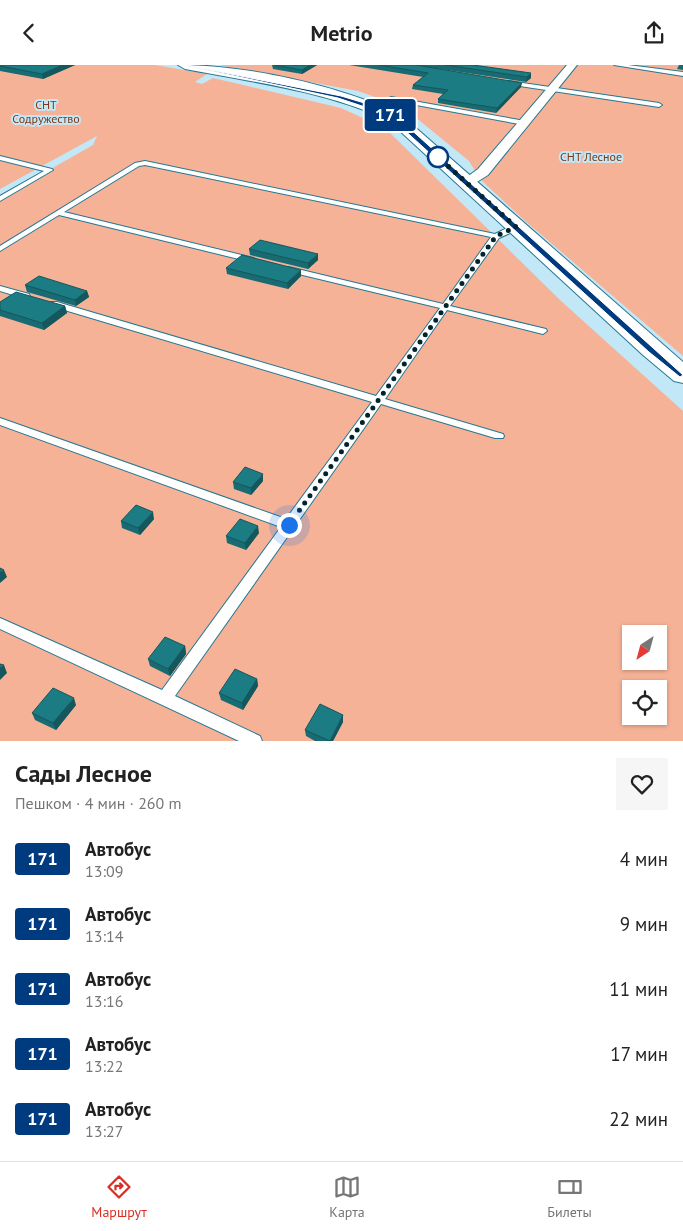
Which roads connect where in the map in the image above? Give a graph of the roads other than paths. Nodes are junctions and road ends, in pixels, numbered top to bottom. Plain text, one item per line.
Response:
1 (185, 65) edge
2 (572, 65) edge
3 (616, 65) edge
4 (683, 74) edge
5 (506, 82) edge
6 (553, 89) junction
7 (391, 99) dead end
8 (659, 105) dead end
9 (525, 123) junction
10 (0, 158) edge
11 (467, 182) junction
12 (0, 199) edge
13 (58, 213) junction
14 (516, 227) junction
15 (496, 236) junction
16 (0, 249) edge
17 (261, 262) edge
18 (280, 267) edge
19 (0, 288) edge
20 (445, 307) junction
21 (543, 331) dead end
22 (683, 375) edge
23 (379, 399) junction
24 (0, 421) edge
25 (499, 436) dead end
26 (289, 525) junction
27 (0, 623) edge
28 (166, 698) junction
29 (255, 741) edge

1 - 11 street
2 - 6 street
3 - 4 lane
5 - 6 lane
6 - 8 lane
6 - 9 street
7 - 9 lane
9 - 11 street
10 - 12 lane
11 - 14 street
13 - 15 lane
13 - 16 lane
13 - 17 lane
14 - 15 lane
14 - 22 street
15 - 20 lane
18 - 20 lane
19 - 23 lane
20 - 21 lane
20 - 23 lane
23 - 25 lane
23 - 26 lane
24 - 26 lane
26 - 28 lane
27 - 28 lane
28 - 29 lane

